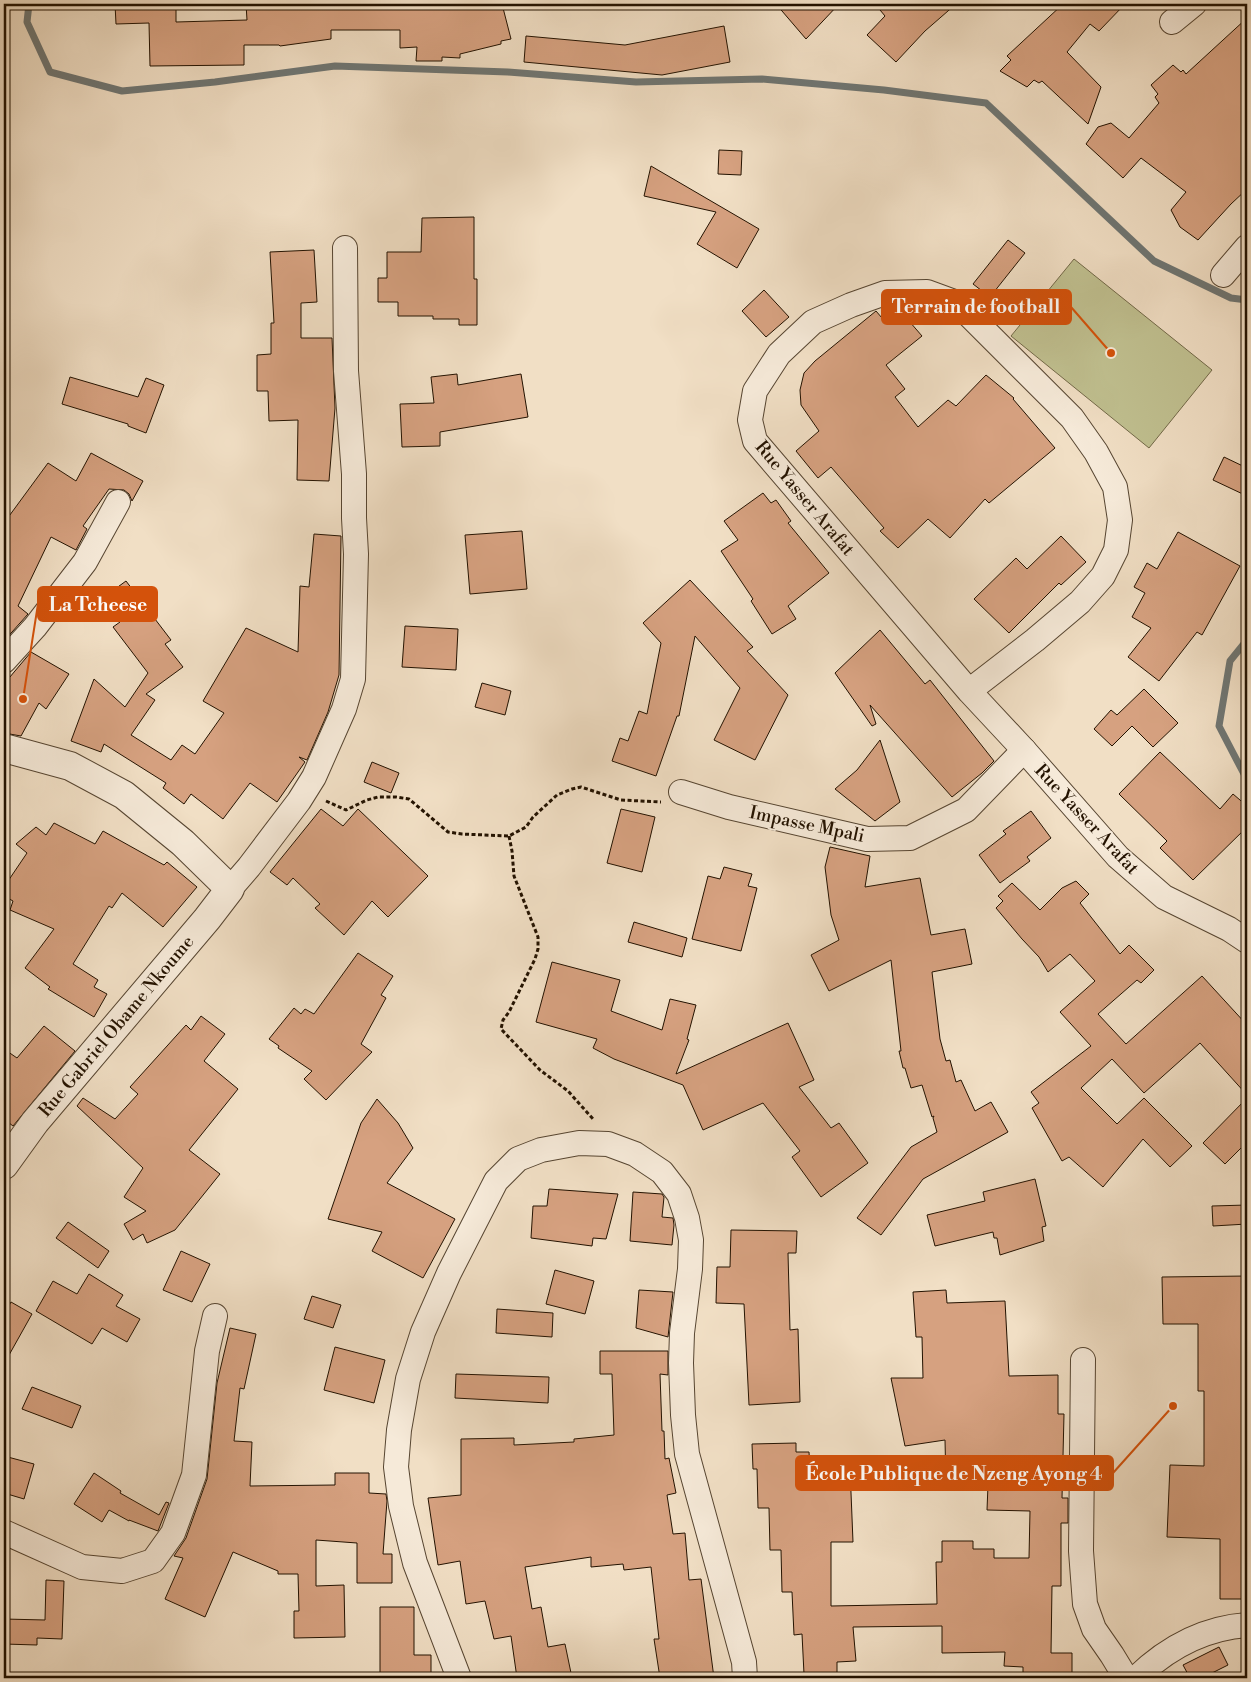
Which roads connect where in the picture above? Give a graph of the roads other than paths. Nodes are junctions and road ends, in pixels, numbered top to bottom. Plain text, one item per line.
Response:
1 (1194, 4) edge
2 (1172, 22) dead end
3 (345, 248) dead end
4 (1247, 248) edge
5 (1223, 275) dead end
6 (118, 502) dead end
7 (4, 661) edge
8 (969, 691) junction
9 (4, 748) edge
10 (1024, 750) junction
11 (673, 797) road end
12 (230, 888) junction
13 (1247, 941) edge
14 (4, 1165) edge
15 (215, 1316) dead end
16 (1083, 1360) dead end
17 (4, 1532) edge
18 (1247, 1625) edge
19 (459, 1678) edge
20 (746, 1678) edge
21 (1126, 1678) edge
22 (1136, 1678) edge

1 - 2 street
3 - 12 street
4 - 5 street
6 - 7 street
8 - 8 street, Rue Yasser Arafat
8 - 10 street, Rue Yasser Arafat
9 - 12 street
10 - 11 street, Impasse Mpali
10 - 13 street, Rue Yasser Arafat
12 - 14 street, Rue Gabriel Obame Nkoume
15 - 17 street
16 - 21 street
18 - 22 street
19 - 20 street

